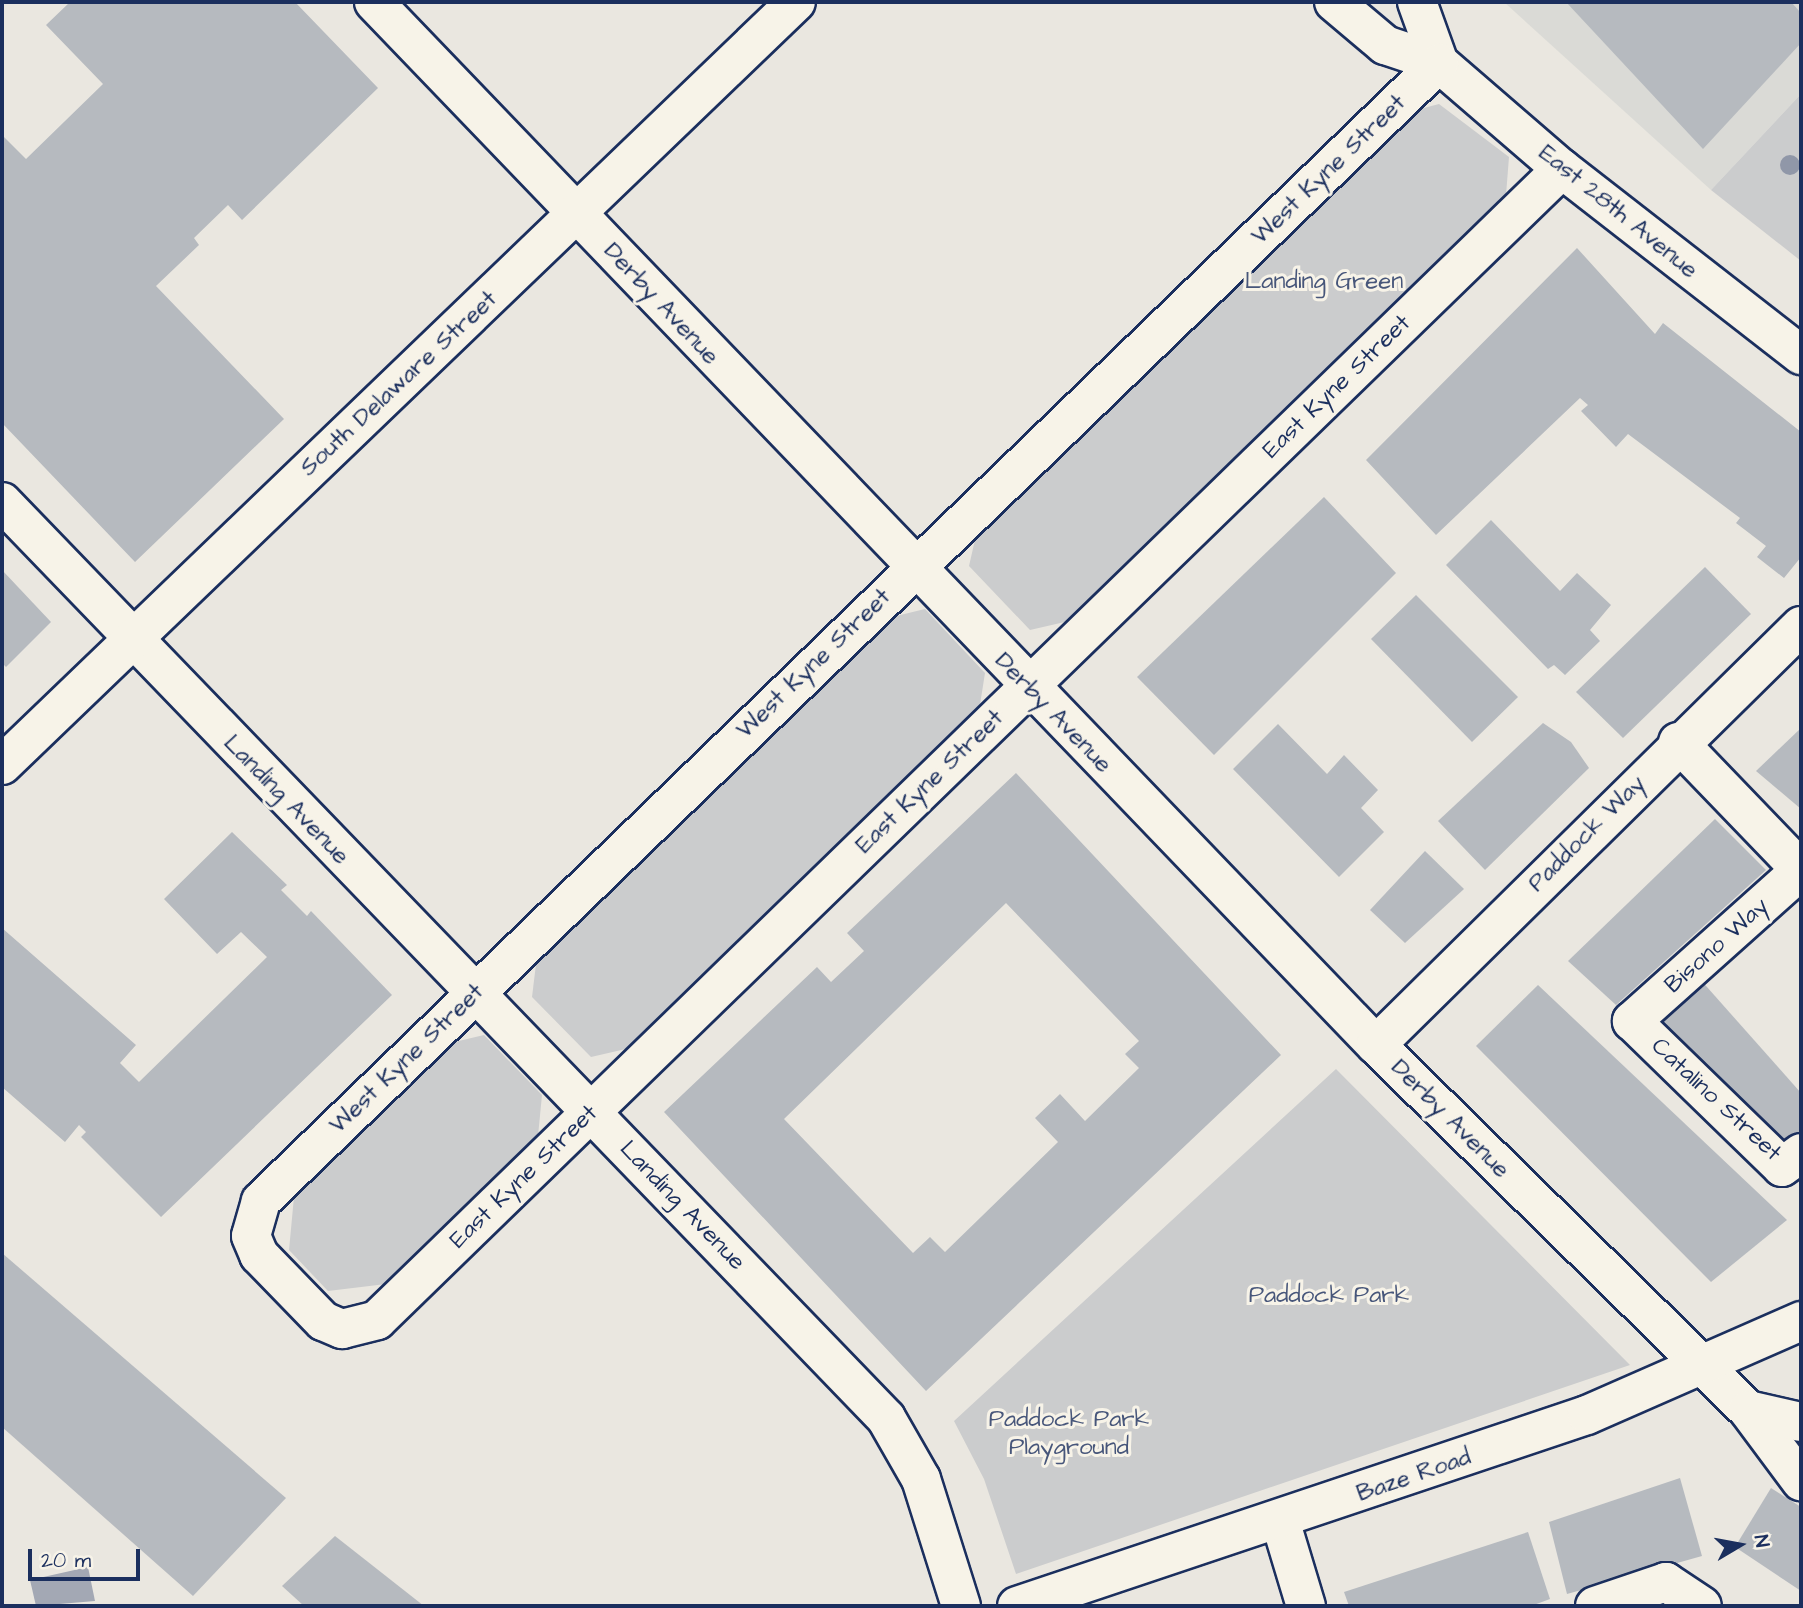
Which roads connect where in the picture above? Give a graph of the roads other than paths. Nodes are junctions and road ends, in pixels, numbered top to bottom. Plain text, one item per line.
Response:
1 (374, 2) edge
2 (796, 2) edge
3 (1334, 2) edge
4 (1417, 2) edge
5 (1440, 63) junction
6 (1562, 169) junction
7 (578, 216) junction
8 (1801, 355) edge
9 (2, 502) edge
10 (913, 569) junction
11 (1801, 626) edge
12 (129, 639) junction
13 (1028, 687) junction
14 (1678, 742) junction
15 (2, 765) edge
16 (1801, 870) edge
17 (474, 993) junction
18 (1632, 1021) joint
19 (1376, 1045) junction
20 (590, 1112) junction
21 (1801, 1153) edge
22 (287, 1284) joint
23 (1801, 1321) edge
24 (1700, 1369) junction
25 (1748, 1410) junction
26 (1801, 1422) edge
27 (1801, 1481) edge
28 (1280, 1520) junction
29 (961, 1606) edge
30 (1017, 1606) edge
31 (1306, 1606) edge
32 (1595, 1606) edge
33 (1702, 1606) edge

1 - 7 street, Derby Avenue
2 - 7 street, South Delaware Street
3 - 5 street, East 28th Avenue
4 - 5 street, East 28th Avenue
5 - 6 street, East 28th Avenue
5 - 10 street, West Kyne Street
6 - 8 street, East 28th Avenue
6 - 13 street, East Kyne Street
7 - 10 street, Derby Avenue
7 - 12 street, South Delaware Street
9 - 12 street, Landing Avenue
10 - 13 street, Derby Avenue
10 - 17 street, West Kyne Street
11 - 14 street, Paddock Way
12 - 15 street, South Delaware Street
12 - 17 street, Landing Avenue
13 - 19 street, Derby Avenue
13 - 20 street, East Kyne Street
14 - 16 street
14 - 19 street, Paddock Way
16 - 18 street, Bisono Way
17 - 20 street, Landing Avenue
17 - 22 street, West Kyne Street
18 - 21 street, Catalino Street
19 - 24 street, Derby Avenue
20 - 22 street, East Kyne Street
20 - 29 street, Landing Avenue
23 - 24 street, Baze Road
24 - 25 street, Derby Avenue
24 - 28 street, Baze Road
25 - 26 street, Derby Avenue
25 - 27 street, Derby Avenue
28 - 30 street, Baze Road
28 - 31 street
32 - 33 street

